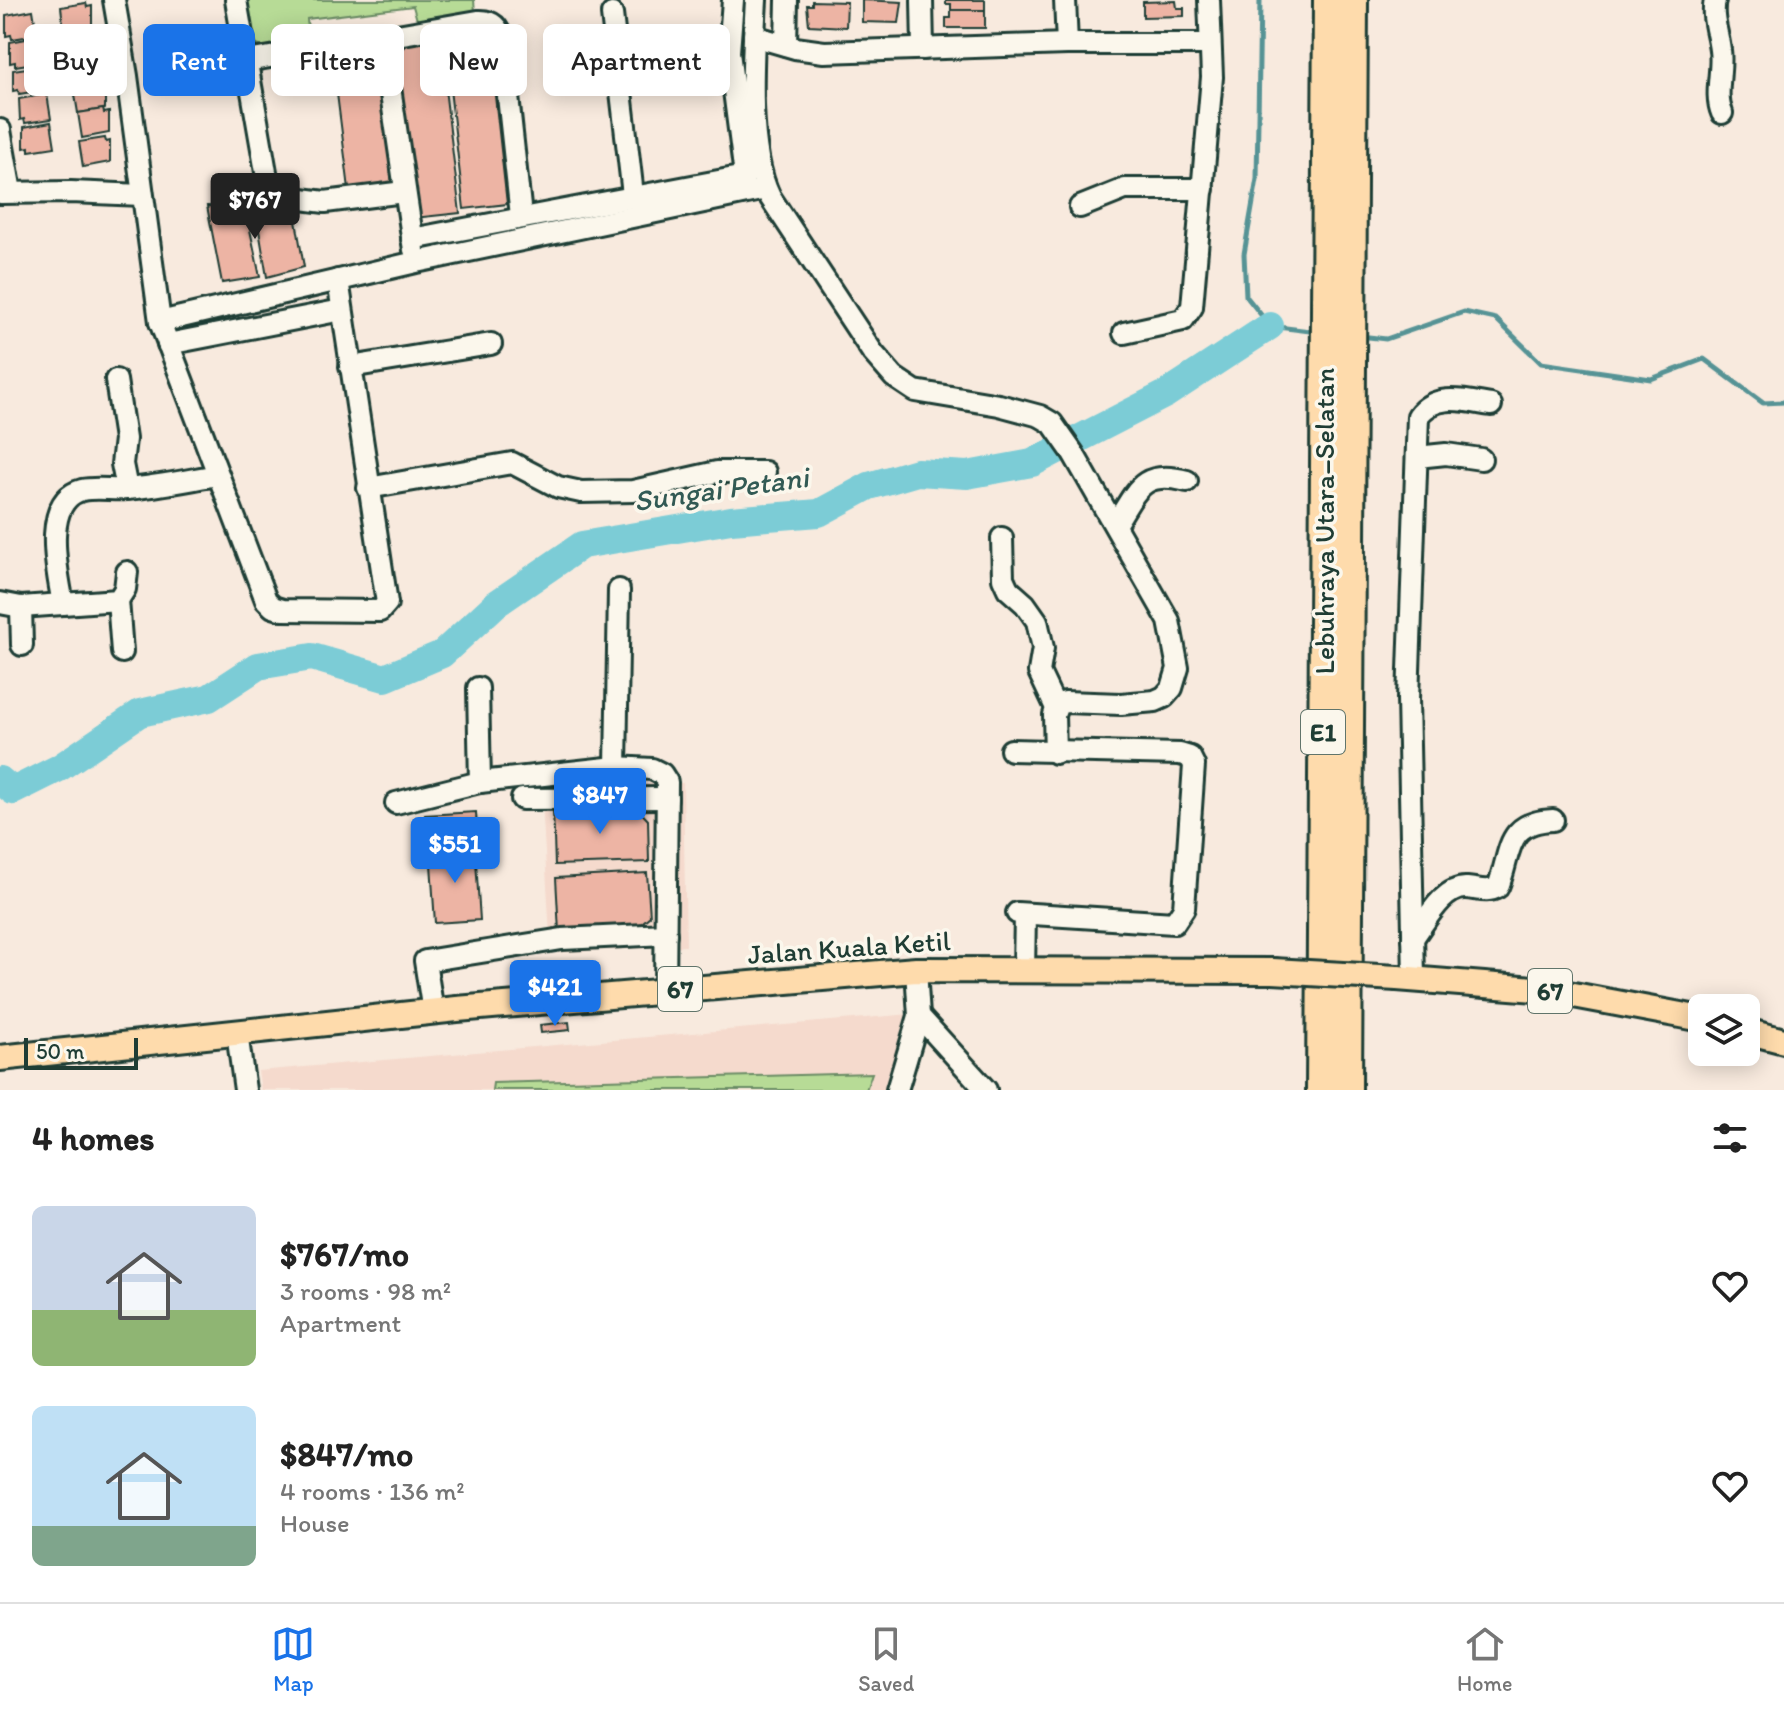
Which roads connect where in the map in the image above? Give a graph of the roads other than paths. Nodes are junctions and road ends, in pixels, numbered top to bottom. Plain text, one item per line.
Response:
1 (114, 0) edge
2 (236, 0) edge
3 (733, 0) edge
4 (756, 0) edge
5 (787, 0) edge
6 (922, 0) edge
7 (1065, 0) edge
8 (1209, 0) edge
9 (1328, 0) edge
10 (1353, 0) edge
11 (1715, 0) edge
12 (612, 14) dead end
13 (240, 24) edge
14 (404, 36) edge
15 (754, 36) junction
16 (1067, 44) junction
17 (1210, 44) junction
18 (786, 45) junction
19 (923, 49) junction
20 (253, 96) edge
21 (391, 96) edge
22 (1722, 113) dead end
23 (0, 130) edge
24 (757, 180) junction
25 (1203, 189) junction
26 (5, 192) edge
27 (404, 192) junction
28 (142, 195) junction
29 (633, 195) junction
30 (1080, 207) dead end
31 (521, 216) junction
32 (412, 239) junction
33 (416, 262) junction
34 (338, 280) junction
35 (1338, 288) junction
36 (342, 310) junction
37 (160, 322) junction
38 (1124, 333) dead end
39 (168, 344) junction
40 (491, 344) dead end
41 (350, 367) junction
42 (116, 380) dead end
43 (1491, 405) dead end
44 (1417, 457) junction
45 (1481, 459) dead end
46 (765, 472) dead end
47 (218, 475) junction
48 (1187, 481) dead end
49 (368, 488) junction
50 (127, 489) junction
51 (1115, 525) junction
52 (1002, 538) dead end
53 (127, 572) dead end
54 (619, 590) dead end
55 (118, 600) junction
56 (0, 603) edge
57 (63, 604) junction
58 (21, 607) junction
59 (22, 645) dead end
60 (122, 652) dead end
61 (478, 688) dead end
62 (1056, 708) junction
63 (1011, 750) dead end
64 (1055, 753) junction
65 (616, 767) junction
66 (480, 782) junction
67 (667, 798) junction
68 (522, 799) dead end
69 (396, 803) dead end
70 (1553, 820) dead end
71 (666, 934) junction
72 (1413, 938) junction
73 (916, 970) junction
74 (1024, 970) junction
75 (1406, 978) junction
76 (665, 991) junction
77 (433, 1012) junction
78 (919, 1016) junction
79 (1688, 1016) edge
80 (237, 1033) junction
81 (1760, 1035) edge
82 (1784, 1041) edge
83 (0, 1058) edge
84 (245, 1090) edge
85 (897, 1090) edge
86 (986, 1090) edge
87 (1321, 1090) edge
88 (1347, 1090) edge

1 - 28 street
2 - 13 street
3 - 24 street
4 - 15 street
5 - 18 street
6 - 19 street
7 - 16 street
8 - 17 street
9 - 35 highway, Lebuhraya Utara–Selatan / E1
10 - 35 highway, Lebuhraya Utara–Selatan / E1
11 - 22 street
12 - 29 street
14 - 31 street
15 - 18 street
15 - 24 street
16 - 17 street
16 - 19 street
17 - 25 street
18 - 19 street
20 - 27 street
21 - 27 street
23 - 26 street
24 - 29 street
24 - 33 street
24 - 51 street
25 - 30 street
25 - 38 street
26 - 28 street
27 - 32 street
28 - 37 street
29 - 31 street
31 - 32 street
32 - 33 street
33 - 34 street
34 - 36 street
34 - 37 street
35 - 87 highway, Lebuhraya Utara–Selatan / E1
35 - 88 highway, Lebuhraya Utara–Selatan / E1
36 - 39 street
36 - 41 street
37 - 39 street
39 - 47 street
40 - 41 street
41 - 49 street
42 - 50 street
43 - 44 street
44 - 45 street
44 - 72 street
46 - 49 street
47 - 49 street
47 - 50 street
48 - 51 street
50 - 57 street
51 - 62 street
52 - 62 street
53 - 55 street
54 - 65 street
55 - 57 street
55 - 60 street
56 - 58 street
57 - 58 street
58 - 59 street
61 - 66 street
62 - 64 street
63 - 64 street
64 - 74 street
65 - 66 street
65 - 67 street
66 - 69 street
67 - 68 street
67 - 71 street
70 - 72 street
71 - 76 street
71 - 77 street
72 - 75 street
73 - 74 main road, Jalan Kuala Ketil / 67
73 - 76 main road, Jalan Kuala Ketil / 67
73 - 78 street
74 - 75 main road, Jalan Kuala Ketil / 67, bridge
75 - 79 main road, Jalan Kuala Ketil / 67
76 - 77 main road, Jalan Kuala Ketil / 67
77 - 80 main road, Jalan Kuala Ketil / 67
78 - 85 street
78 - 86 street
80 - 83 main road, Jalan Kuala Ketil / 67
80 - 84 street
81 - 82 main road

